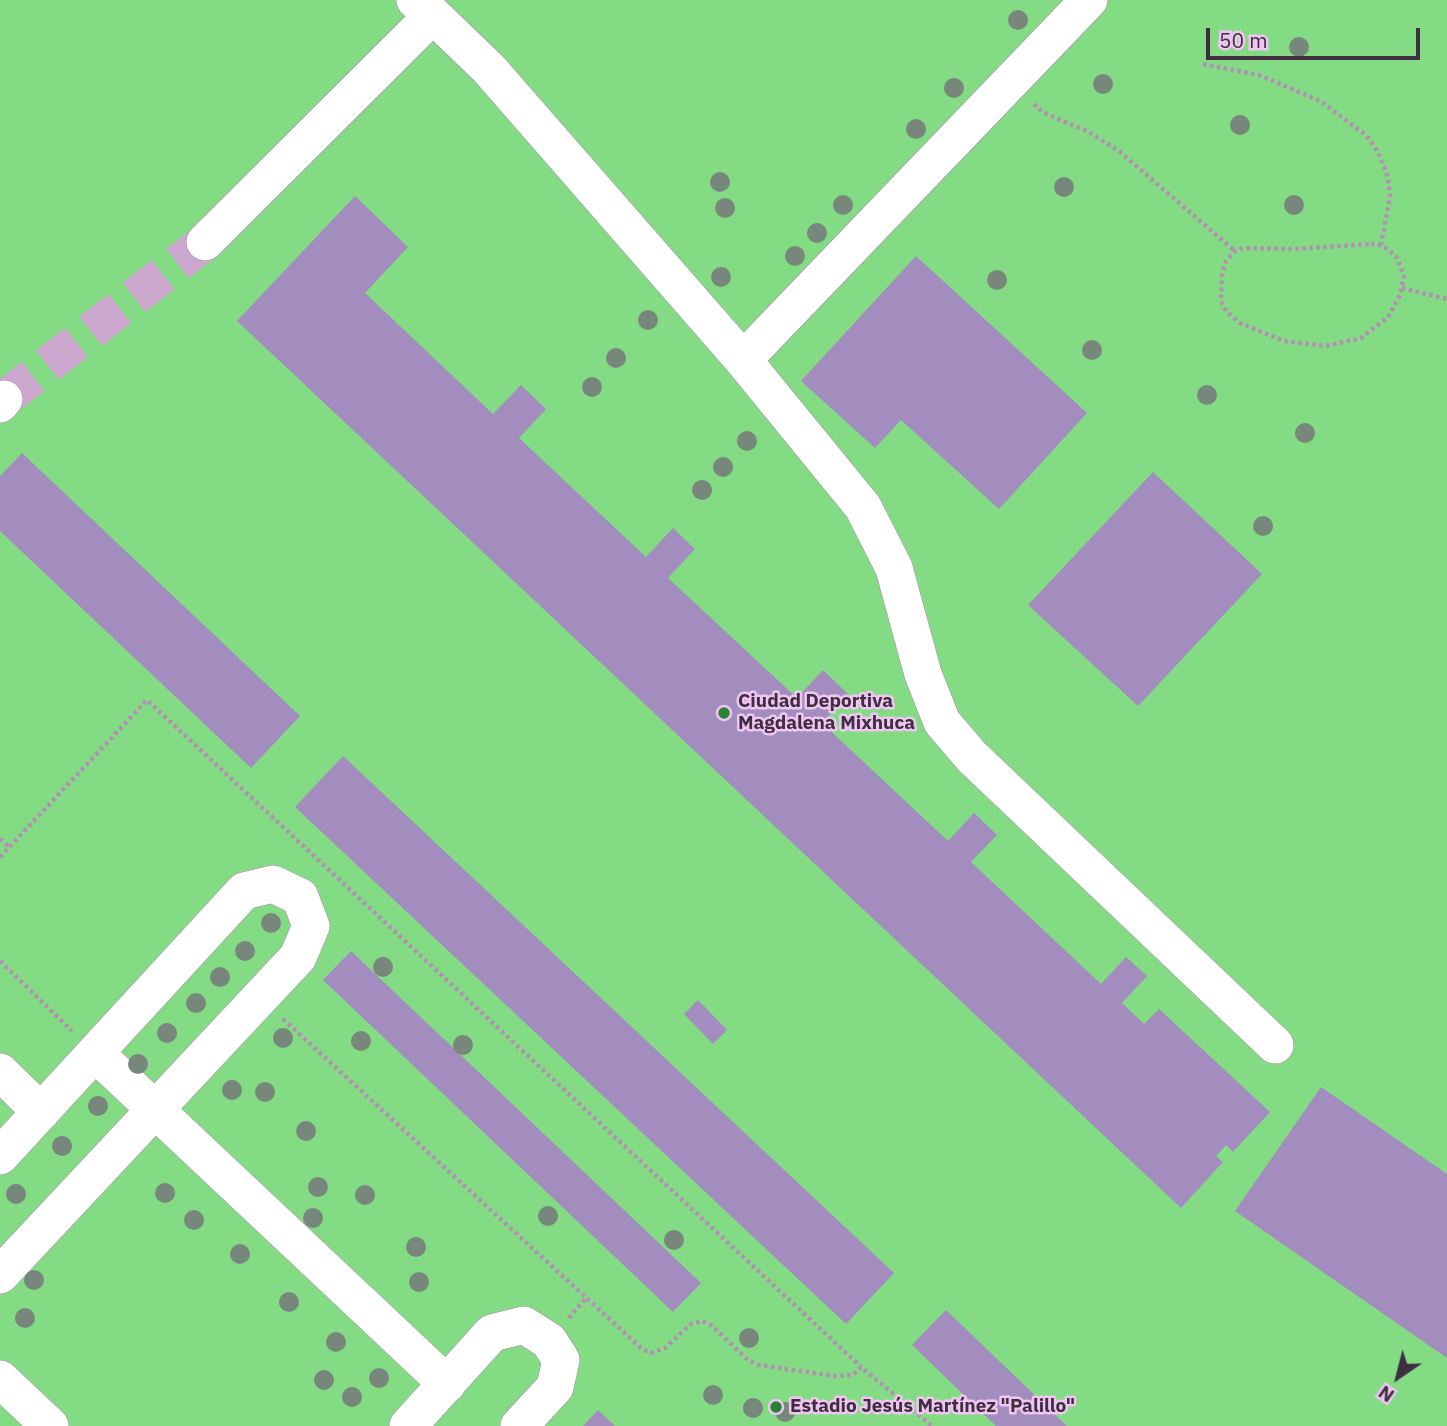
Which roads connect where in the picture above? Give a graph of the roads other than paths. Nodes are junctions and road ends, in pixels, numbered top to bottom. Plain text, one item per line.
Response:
1 (1089, 0) edge
2 (424, 8) edge
3 (205, 242) tunnel mouth
4 (743, 360) junction
5 (1275, 1045) dead end
6 (95, 1053) junction
7 (0, 1072) edge
8 (154, 1110) junction
9 (41, 1112) junction
10 (0, 1156) edge
11 (0, 1275) edge
12 (0, 1379) edge
13 (447, 1384) junction
14 (50, 1426) edge
15 (408, 1426) edge
16 (520, 1426) edge

1 - 4 lane
2 - 3 lane
2 - 4 lane
4 - 5 lane
6 - 8 lane
6 - 8 lane
6 - 9 lane
7 - 9 lane
8 - 11 lane
8 - 13 lane
9 - 10 lane
12 - 14 lane
13 - 15 lane
13 - 16 lane

